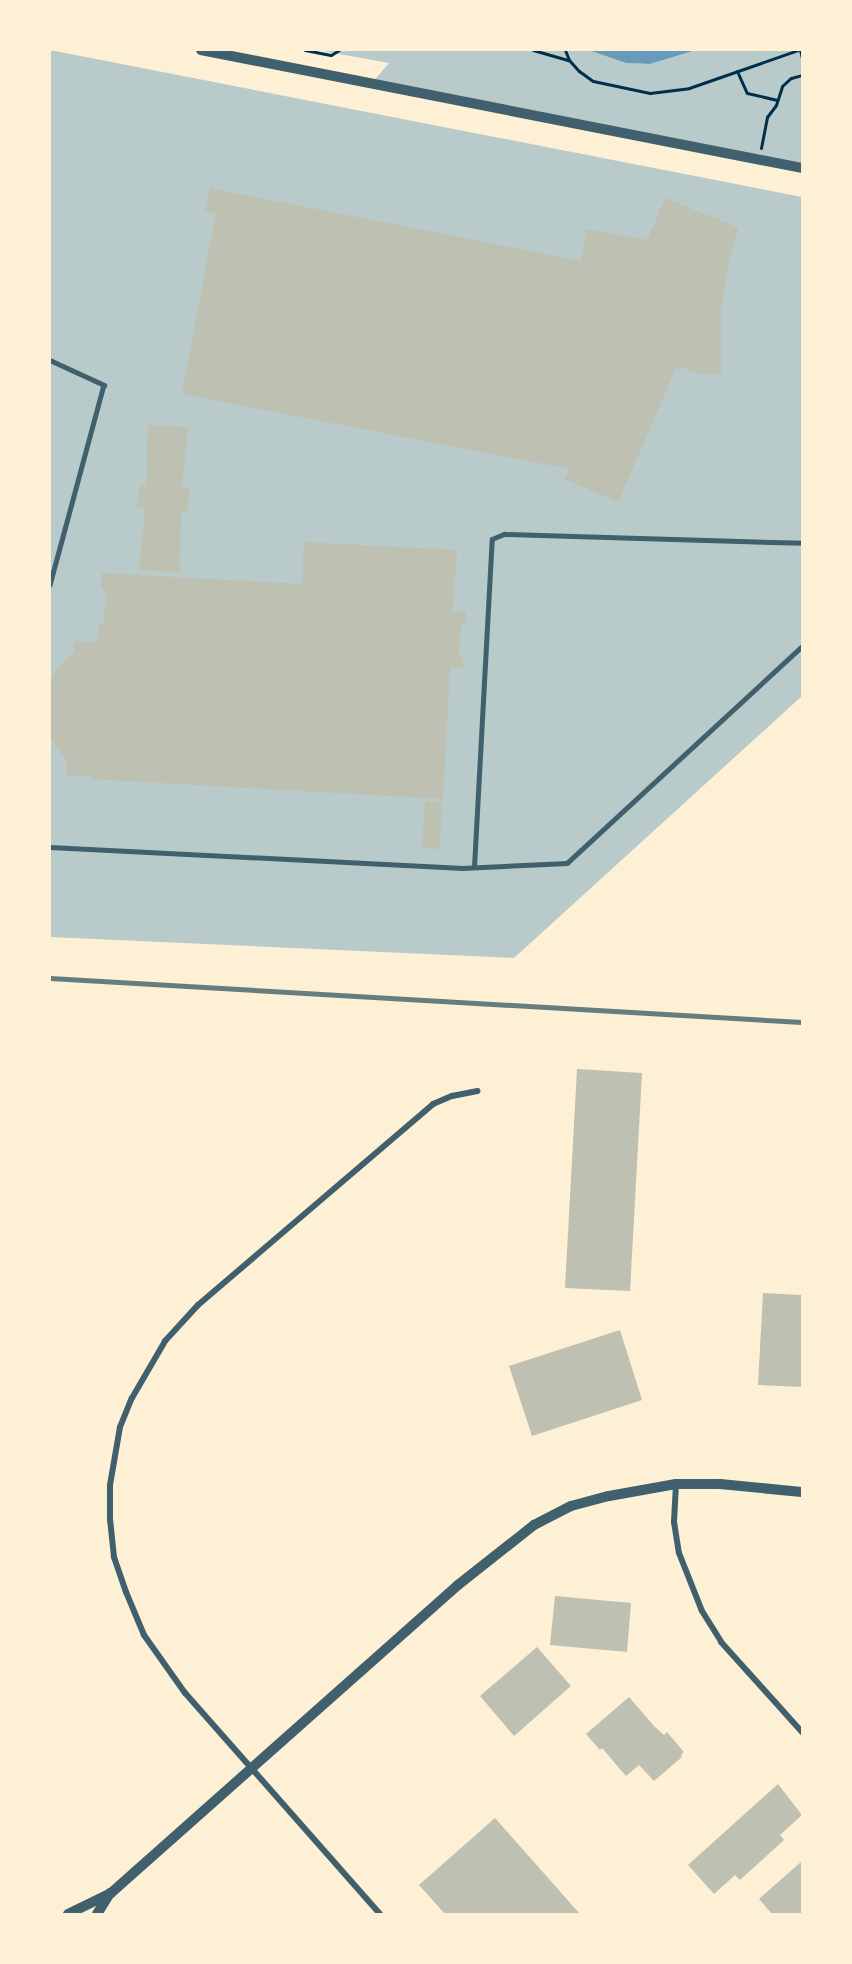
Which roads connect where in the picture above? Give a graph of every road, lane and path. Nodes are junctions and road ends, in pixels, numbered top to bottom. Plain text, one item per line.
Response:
1 (201, 50) edge
2 (305, 50) edge
3 (339, 50) edge
4 (533, 50) edge
5 (565, 50) edge
6 (799, 50) edge
7 (802, 58) edge
8 (569, 60) junction
9 (737, 71) junction
10 (802, 75) edge
11 (777, 100) junction
12 (759, 159) junction
13 (802, 168) edge
14 (50, 360) edge
15 (802, 543) edge
16 (50, 585) edge
17 (802, 646) edge
18 (50, 847) edge
19 (474, 867) junction
20 (478, 1091) dead end
21 (676, 1484) junction
22 (802, 1492) edge
23 (802, 1732) edge
24 (252, 1769) junction
25 (111, 1893) junction
26 (68, 1914) edge
27 (97, 1914) edge
28 (380, 1914) edge

1 - 12 street
2 - 3 path
4 - 8 path
5 - 8 path
6 - 7 path
6 - 9 path
8 - 9 path
9 - 11 path
10 - 11 path
11 - 12 path
12 - 13 street
14 - 16 lane
15 - 19 lane
17 - 19 lane
18 - 19 lane
20 - 24 street
21 - 22 street
21 - 23 street
21 - 24 street
24 - 25 street
24 - 28 street
25 - 26 street
25 - 27 street

